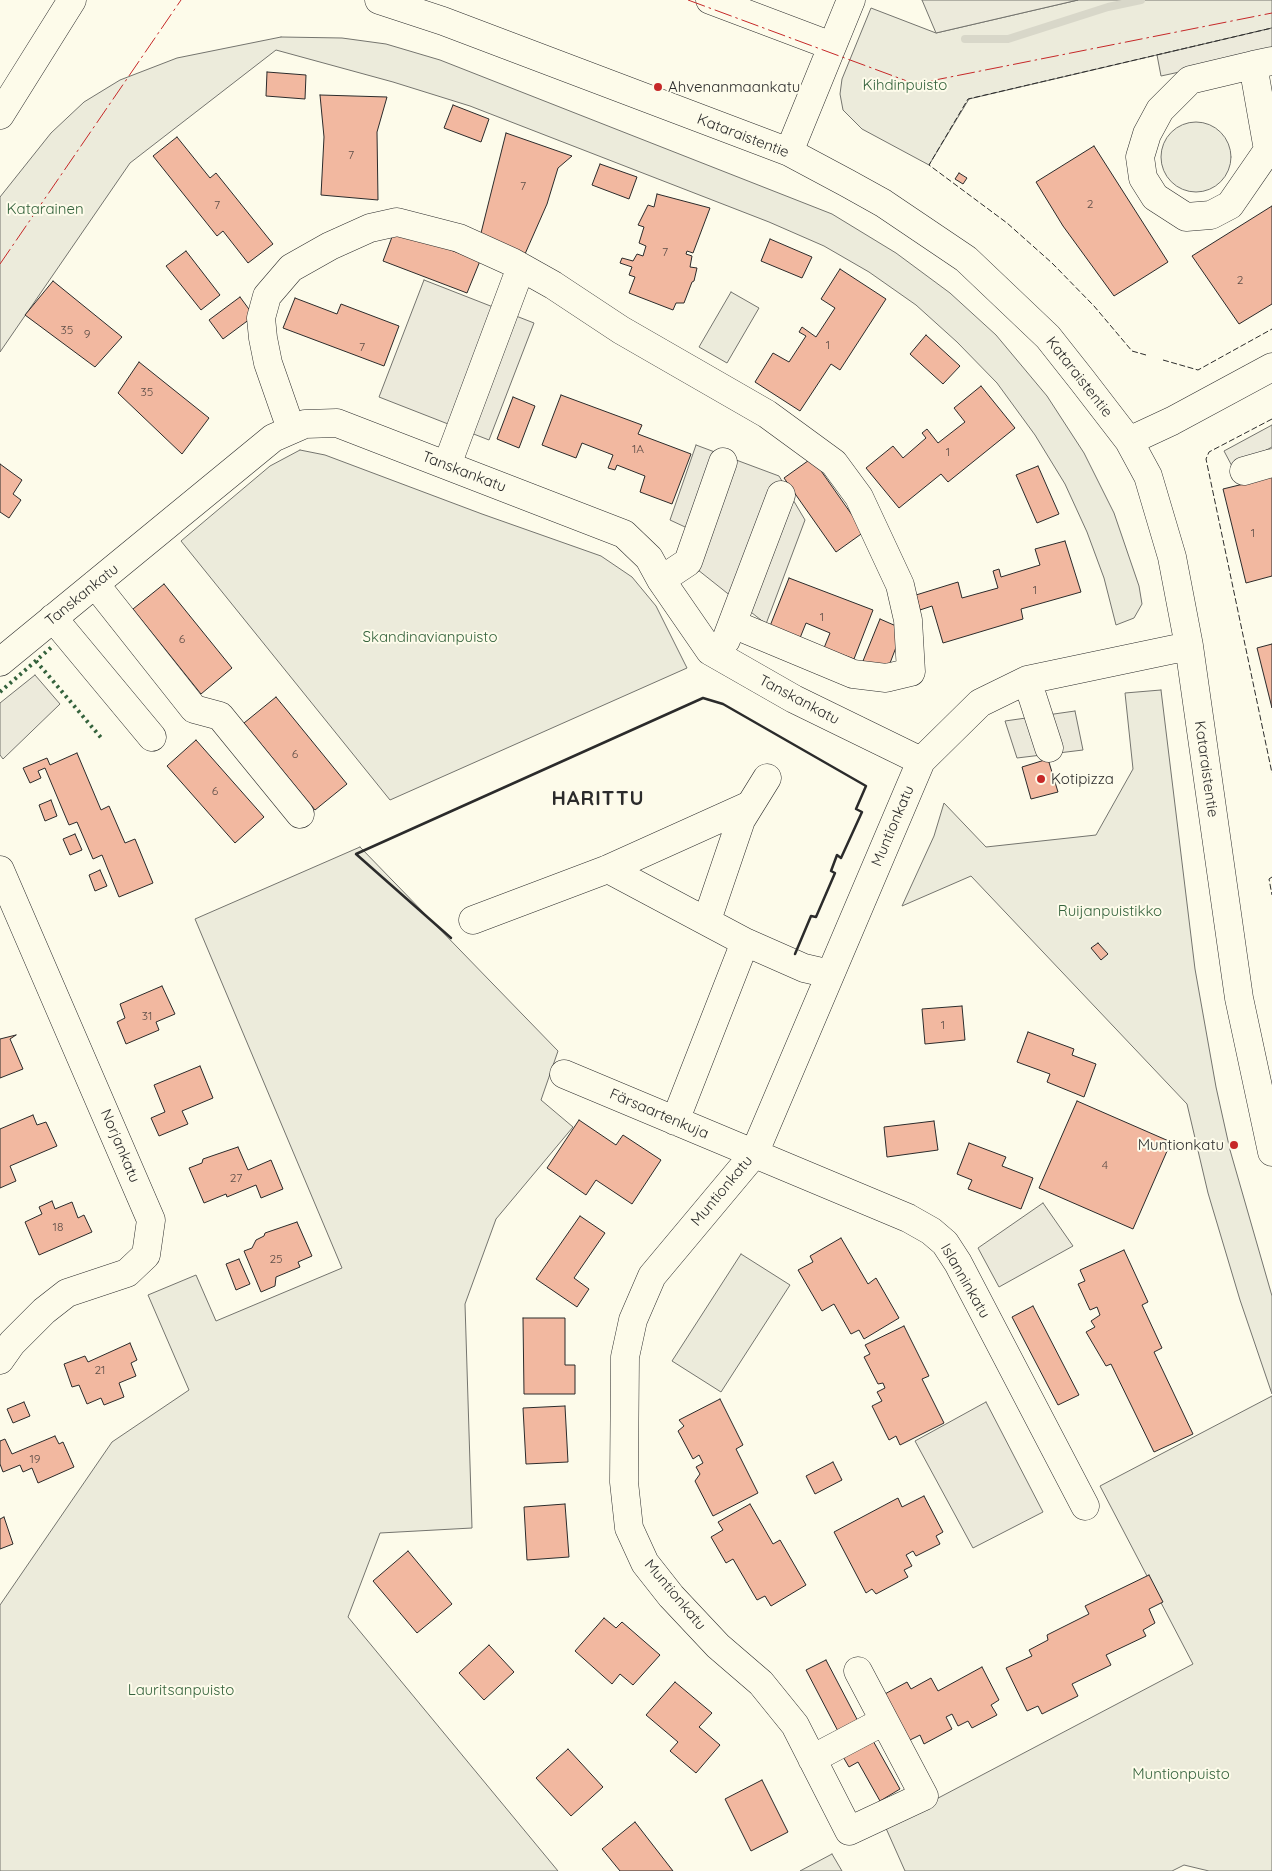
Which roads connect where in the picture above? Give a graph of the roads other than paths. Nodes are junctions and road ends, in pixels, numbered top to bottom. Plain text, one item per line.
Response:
1 (72, 0) edge
2 (379, 0) edge
3 (710, 0) edge
4 (851, 0) edge
5 (832, 46) junction
6 (1262, 63) edge
7 (0, 115) edge
8 (789, 152) junction
9 (521, 268) junction
10 (1272, 367) edge
11 (291, 429) junction
12 (1129, 441) junction
13 (724, 462) dead end
14 (1272, 463) edge
15 (447, 465) junction
16 (1244, 471) dead end
17 (781, 495) dead end
18 (661, 580) junction
19 (95, 584) junction
20 (53, 618) junction
21 (733, 624) junction
22 (1189, 646) junction
23 (710, 651) junction
24 (0, 662) edge
25 (1027, 680) junction
26 (152, 737) dead end
27 (1049, 748) dead end
28 (921, 761) junction
29 (767, 778) dead end
30 (750, 805) junction
31 (300, 814) dead end
32 (608, 869) junction
33 (0, 870) edge
34 (472, 920) dead end
35 (707, 920) junction
36 (745, 942) junction
37 (830, 974) junction
38 (564, 1074) dead end
39 (675, 1121) junction
40 (1272, 1152) edge
41 (754, 1154) junction
42 (0, 1360) edge
43 (1085, 1506) dead end
44 (858, 1671) dead end
45 (884, 1721) junction
46 (812, 1759) junction

1 - 7 street
2 - 8 street, Kataraistentie
3 - 5 street
4 - 5 street
5 - 8 street
6 - 6 street
8 - 12 street, Kataraistentie
9 - 11 street
9 - 15 street
9 - 21 street
10 - 12 street
11 - 15 street, Tanskankatu
11 - 19 street, Tanskankatu
12 - 22 street, Kataraistentie
13 - 18 street
14 - 16 street
15 - 18 street, Tanskankatu
17 - 21 street
18 - 23 street, Tanskankatu
19 - 20 street, Tanskankatu
19 - 31 street
20 - 24 street, Tanskankatu
20 - 26 street
21 - 23 street
22 - 25 street, Muntionkatu
22 - 40 street, Kataraistentie
23 - 28 street, Tanskankatu
25 - 27 street
25 - 28 street, Muntionkatu
28 - 37 street, Muntionkatu
29 - 30 street
30 - 32 street
30 - 35 street
32 - 34 street
32 - 35 street
33 - 42 street, Norjankatu
35 - 36 street
36 - 37 street
36 - 39 street
37 - 41 street, Muntionkatu
38 - 39 street, Färsaartenkuja
39 - 41 street, Färsaartenkuja
41 - 43 street, Islanninkatu
41 - 46 street, Muntionkatu
44 - 45 street
45 - 46 street
45 - 46 street, Muntionkatu

